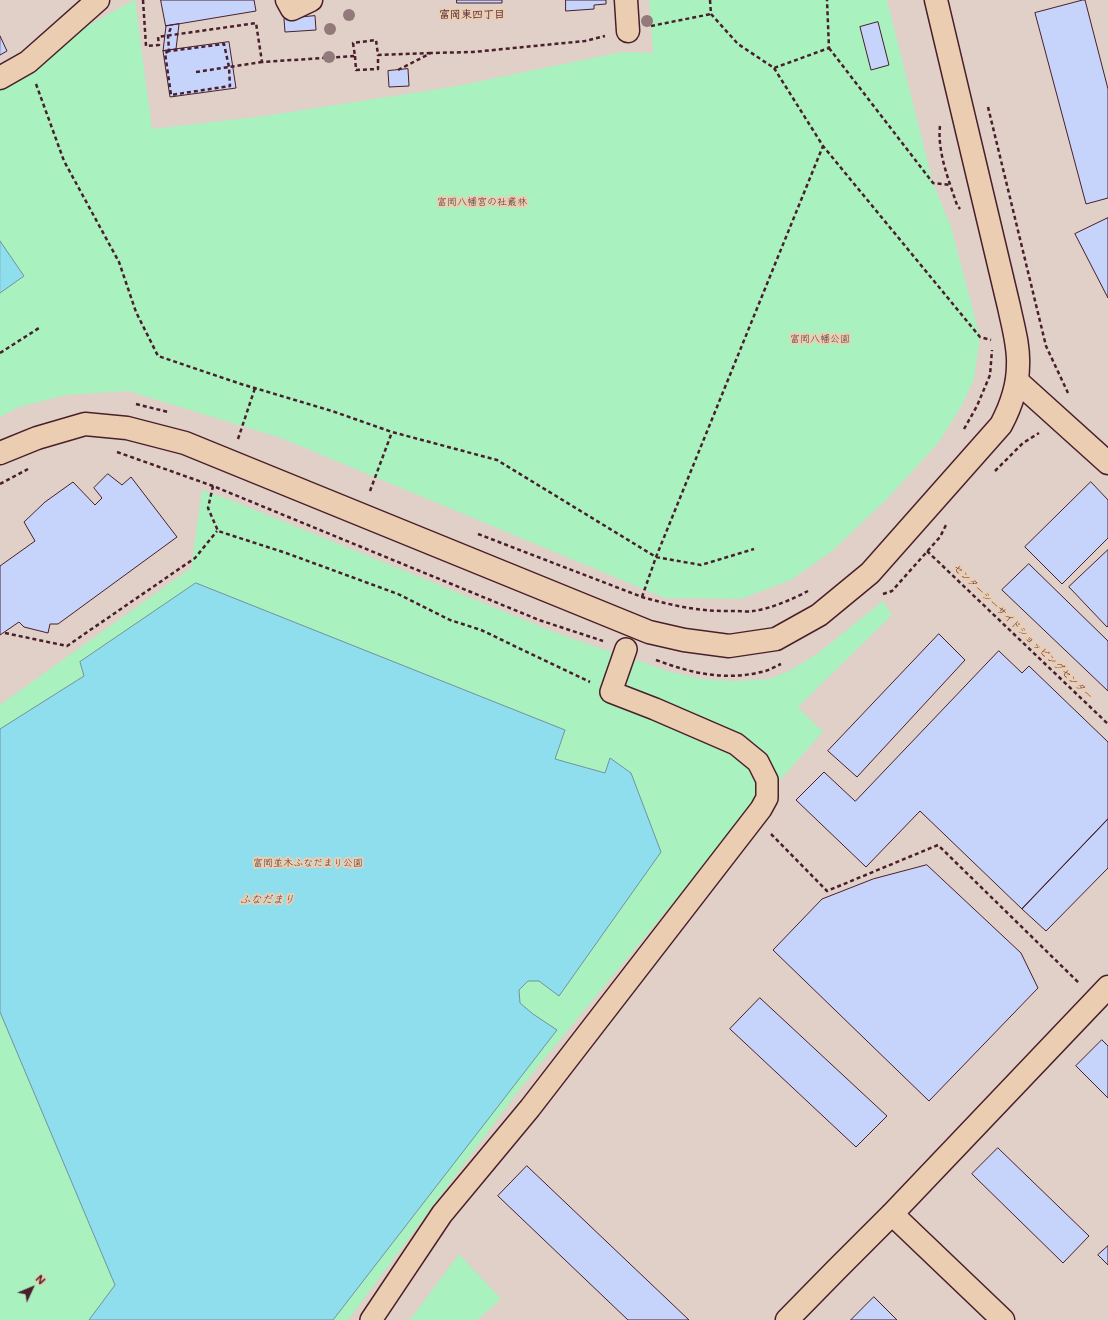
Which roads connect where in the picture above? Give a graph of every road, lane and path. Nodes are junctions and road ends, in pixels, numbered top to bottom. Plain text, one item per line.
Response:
1 (98, 0) edge
2 (143, 0) edge
3 (287, 0) edge
4 (311, 0) edge
5 (626, 0) edge
6 (710, 0) edge
7 (827, 0) edge
8 (936, 0) edge
9 (172, 25) dead end
10 (628, 31) dead end
11 (168, 36) junction
12 (585, 41) dead end
13 (829, 48) junction
14 (170, 51) junction
15 (430, 53) junction
16 (378, 55) junction
17 (355, 56) junction
18 (28, 62) junction
19 (262, 62) junction
20 (229, 67) junction
21 (774, 68) junction
22 (398, 70) dead end
23 (196, 72) dead end
24 (0, 78) edge
25 (986, 101) dead end
26 (940, 121) dead end
27 (823, 146) junction
28 (950, 185) junction
29 (962, 212) dead end
30 (39, 328) dead end
31 (992, 334) dead end
32 (992, 348) dead end
33 (0, 353) edge
34 (1017, 381) junction
35 (255, 388) junction
36 (132, 404) dead end
37 (172, 414) dead end
38 (1057, 416) junction
39 (392, 432) junction
40 (960, 434) dead end
41 (238, 440) dead end
42 (113, 451) dead end
43 (0, 453) edge
44 (1108, 463) edge
45 (30, 468) dead end
46 (991, 474) dead end
47 (0, 484) edge
48 (213, 486) junction
49 (363, 488) dead end
50 (947, 524) dead end
51 (218, 531) junction
52 (472, 532) dead end
53 (754, 549) dead end
54 (927, 551) junction
55 (656, 557) junction
56 (814, 589) dead end
57 (878, 596) dead end
58 (642, 597) junction
59 (5, 633) dead end
60 (626, 649) junction
61 (782, 663) dead end
62 (611, 692) junction
63 (1108, 724) edge
64 (754, 818) junction
65 (1081, 985) dead end
66 (1108, 987) edge
67 (892, 1214) junction
68 (371, 1320) edge
69 (788, 1320) edge
70 (1003, 1320) edge

1 - 18 street
2 - 11 path
3 - 4 street
5 - 10 street
6 - 21 path
7 - 13 path
8 - 34 street
9 - 11 path
11 - 14 path
11 - 19 path
12 - 15 path
13 - 21 path
13 - 28 path
14 - 20 path
14 - 20 path
15 - 16 path
15 - 22 path
16 - 17 path
16 - 17 path
17 - 19 path
18 - 24 street
18 - 35 path
19 - 20 path
20 - 23 path
21 - 27 path
25 - 38 path
26 - 28 path
27 - 31 path
27 - 55 path
28 - 29 path
30 - 33 path
32 - 40 path
34 - 38 street
34 - 43 street
35 - 39 path
35 - 41 path
36 - 37 path
38 - 44 street
38 - 46 path
39 - 49 path
39 - 55 path
42 - 48 path
45 - 47 path
48 - 51 path
48 - 60 path
50 - 54 path
51 - 59 path
51 - 62 path
52 - 58 path
53 - 55 path
54 - 57 path
54 - 63 path, センターシーサイドショッピングセンター
55 - 58 path
56 - 58 path
60 - 61 path
60 - 62 street
62 - 64 street
64 - 65 path
64 - 68 street
66 - 67 street
67 - 69 street
67 - 70 street

